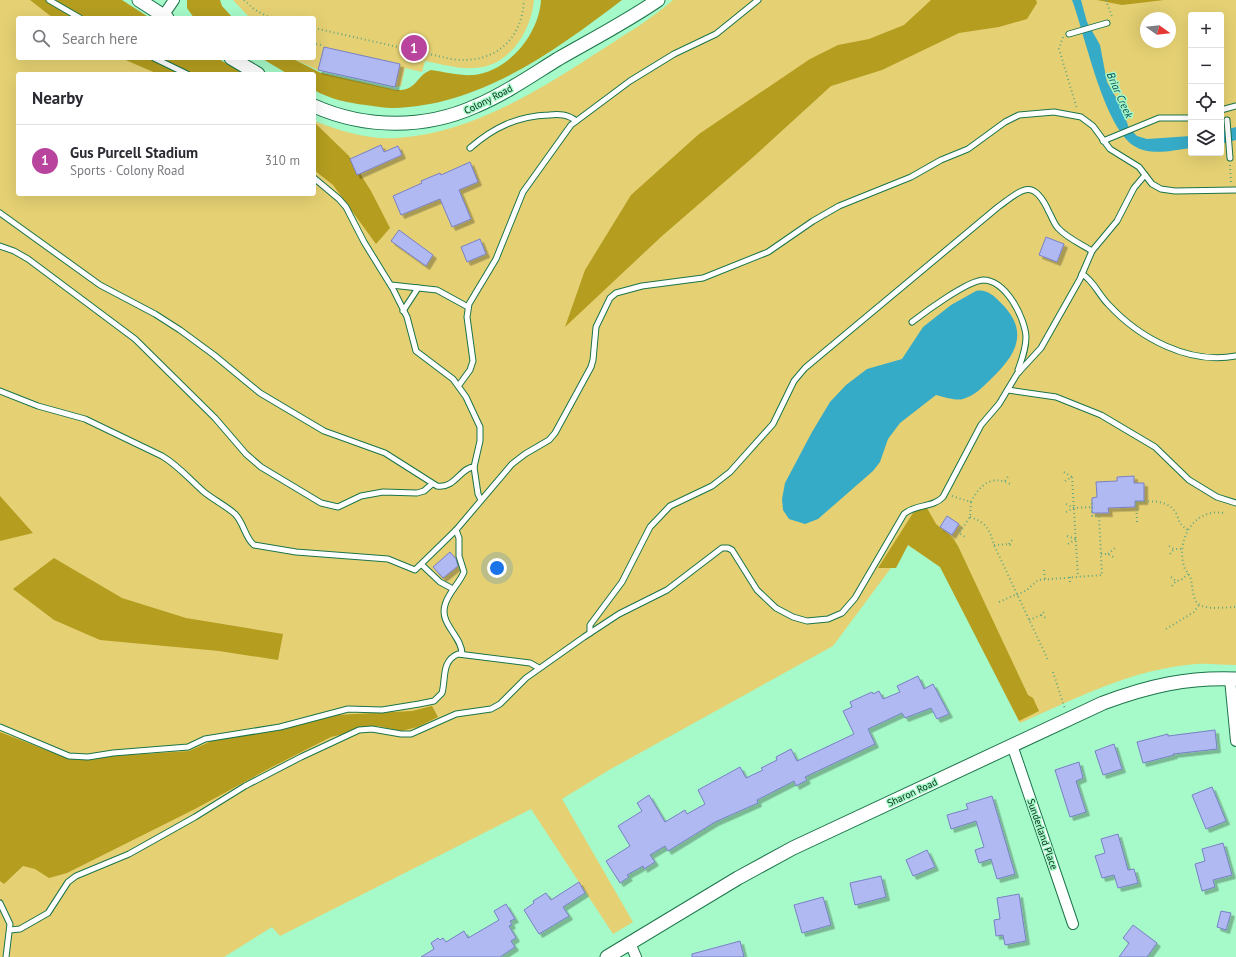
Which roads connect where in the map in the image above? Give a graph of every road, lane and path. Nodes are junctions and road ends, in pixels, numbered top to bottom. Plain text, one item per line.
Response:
1 (49, 0) edge
2 (139, 0) edge
3 (174, 0) edge
4 (244, 0) edge
5 (524, 0) edge
6 (646, 0) edge
7 (658, 0) edge
8 (758, 0) edge
9 (1106, 0) edge
10 (77, 16) edge
11 (163, 16) edge
12 (166, 16) edge
13 (267, 16) edge
14 (623, 20) junction
15 (1108, 23) joint
16 (316, 28) edge
17 (1069, 34) joint
18 (316, 44) dead end
19 (321, 45) dead end
20 (158, 60) edge
21 (234, 60) edge
22 (183, 72) edge
23 (255, 72) edge
24 (1236, 106) edge
25 (316, 107) edge
26 (1224, 109) edge
27 (1075, 115) junction
28 (1188, 118) edge
29 (1227, 120) dead end
30 (576, 121) junction
31 (1103, 140) junction
32 (470, 148) dead end
33 (1230, 158) joint
34 (1145, 175) junction
35 (316, 180) edge
36 (1234, 190) edge
37 (0, 213) edge
38 (0, 246) edge
39 (1092, 251) junction
40 (1082, 274) junction
41 (391, 285) junction
42 (418, 288) junction
43 (468, 307) junction
44 (403, 311) junction
45 (912, 322) dead end
46 (1236, 356) edge
47 (1019, 372) junction
48 (459, 385) junction
49 (1008, 390) junction
50 (0, 391) edge
51 (474, 467) junction
52 (1064, 472) dead end
53 (1009, 475) dead end
54 (1072, 477) junction
55 (1005, 481) junction
56 (1065, 481) dead end
57 (432, 484) junction
58 (1010, 484) dead end
59 (945, 493) junction
60 (481, 500) junction
61 (1092, 500) dead end
62 (971, 502) junction
63 (1236, 503) edge
64 (1066, 504) dead end
65 (1092, 507) junction
66 (1074, 508) junction
67 (1066, 512) dead end
68 (1223, 513) dead end
69 (970, 517) junction
70 (1137, 522) dead end
71 (456, 530) junction
72 (1188, 530) junction
73 (1067, 536) dead end
74 (965, 537) dead end
75 (1013, 539) dead end
76 (1076, 539) junction
77 (1009, 544) junction
78 (1068, 544) dead end
79 (994, 545) junction
80 (1169, 546) dead end
81 (1013, 547) dead end
82 (1115, 548) dead end
83 (1174, 549) junction
84 (1183, 549) junction
85 (1101, 554) junction
86 (1108, 554) junction
87 (1170, 554) dead end
88 (1115, 558) dead end
89 (422, 564) junction
90 (1044, 570) dead end
91 (1188, 573) junction
92 (1070, 577) junction
93 (1078, 577) junction
94 (1171, 577) dead end
95 (1045, 579) junction
96 (1176, 581) junction
97 (1070, 583) dead end
98 (1172, 586) dead end
99 (454, 589) junction
100 (1017, 594) junction
101 (999, 602) dead end
102 (1199, 605) junction
103 (1236, 608) edge
104 (1046, 610) dead end
105 (1041, 615) junction
106 (1046, 618) dead end
107 (1029, 620) junction
108 (1166, 629) dead end
109 (590, 633) junction
110 (462, 654) junction
111 (1048, 660) dead end
112 (540, 668) junction
113 (1053, 672) dead end
114 (1233, 679) edge
115 (1068, 719) junction
116 (0, 727) edge
117 (1236, 740) edge
118 (1012, 745) junction
119 (0, 903) edge
120 (1073, 924) dead end
121 (10, 930) junction
122 (630, 943) junction
123 (6, 957) edge
124 (607, 957) edge
125 (636, 957) edge

1 - 10 lane
2 - 11 street
3 - 12 street
4 - 13 path
5 - 16 path
6 - 14 street, Colony Road
7 - 14 street, Colony Road
8 - 30 lane
9 - 15 path
14 - 25 street, Colony Road
15 - 17 lane
17 - 27 path
18 - 19 path
20 - 22 lane
21 - 23 street
24 - 26 lane
27 - 31 lane
27 - 60 lane
28 - 31 lane
29 - 33 lane
30 - 32 lane
30 - 43 lane
31 - 34 lane
33 - 36 path
34 - 36 lane
34 - 39 lane
35 - 41 lane
37 - 57 lane
38 - 57 lane
39 - 40 lane
39 - 109 lane
40 - 46 lane
40 - 47 lane
41 - 42 lane
41 - 44 lane
42 - 43 lane
42 - 44 lane
43 - 48 lane
44 - 48 lane
45 - 47 lane
47 - 49 lane
48 - 51 lane
49 - 59 lane
49 - 63 lane
50 - 89 lane
51 - 57 lane
51 - 60 lane
52 - 54 path
53 - 55 path
54 - 56 path
54 - 66 path
55 - 58 path
55 - 62 path
59 - 62 path
59 - 109 lane
60 - 71 lane
61 - 65 path
62 - 69 path
64 - 66 path
65 - 66 path
65 - 85 path
66 - 67 path
66 - 76 path
68 - 72 path
69 - 74 path
69 - 79 path
70 - 72 path
71 - 89 lane
71 - 99 lane
72 - 84 path
73 - 76 path
75 - 77 path
76 - 78 path
76 - 93 path
77 - 79 path
77 - 81 path
79 - 100 path
80 - 83 path
82 - 86 path
83 - 84 path
83 - 87 path
84 - 91 path
85 - 86 path
85 - 93 path
86 - 88 path
89 - 99 lane
90 - 95 path
91 - 96 path
91 - 102 path
92 - 93 path
92 - 95 path
92 - 97 path
94 - 96 path
95 - 100 path
96 - 98 path
99 - 110 lane
100 - 101 path
100 - 107 path
102 - 103 path
102 - 108 path
104 - 105 path
105 - 106 path
105 - 107 path
107 - 111 path
109 - 112 lane
110 - 112 lane
110 - 116 lane
112 - 121 lane
113 - 115 path
114 - 115 street, Sharon Road
114 - 117 street
115 - 118 street, Sharon Road
118 - 120 street, Sunderland Place
118 - 122 street, Sharon Road
119 - 121 lane
121 - 123 lane
122 - 124 street, Sharon Road
122 - 125 street

